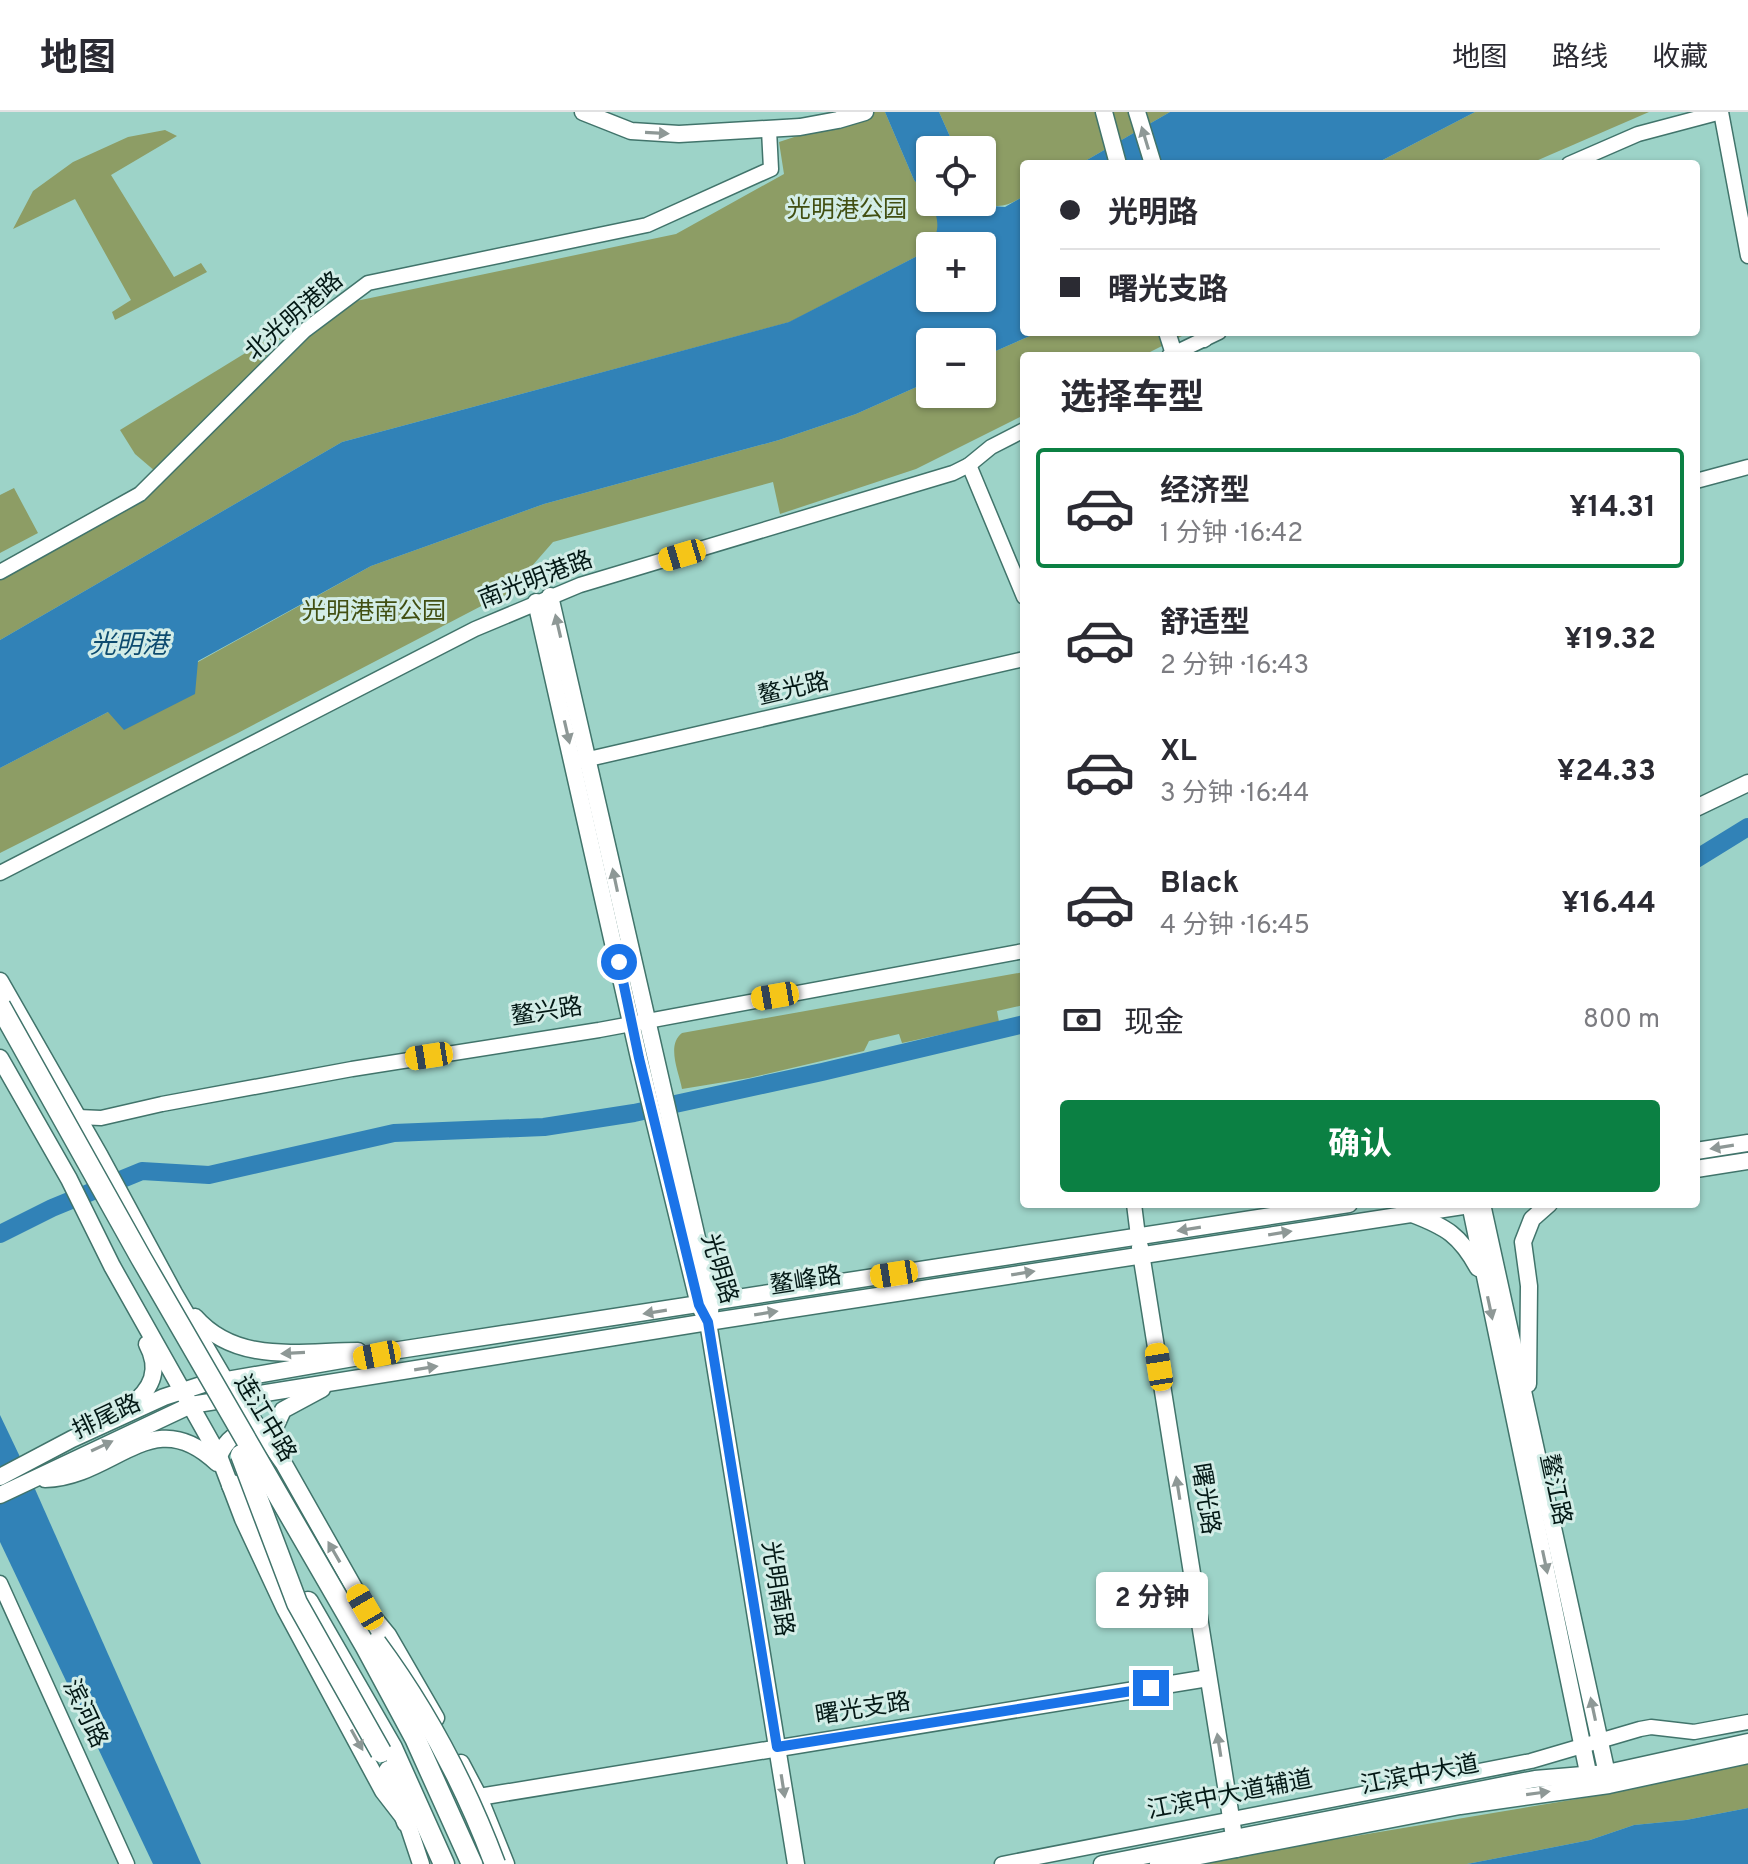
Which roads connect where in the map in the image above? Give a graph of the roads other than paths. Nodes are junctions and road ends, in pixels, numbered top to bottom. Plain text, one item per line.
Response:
1 (583, 112) edge
2 (865, 112) edge
3 (1104, 112) edge
4 (1137, 112) edge
5 (1721, 112) edge
6 (769, 130) junction
7 (1117, 160) edge
8 (1152, 160) edge
9 (1578, 160) edge
10 (1748, 256) edge
11 (1205, 336) edge
12 (1177, 352) edge
13 (1020, 432) edge
14 (969, 465) junction
15 (1748, 467) edge
16 (1700, 480) edge
17 (0, 572) edge
18 (1020, 587) edge
19 (543, 599) junction
20 (1020, 660) edge
21 (581, 761) junction
22 (1748, 773) edge
23 (1748, 783) edge
24 (1700, 795) edge
25 (1700, 806) edge
26 (0, 873) edge
27 (1020, 952) edge
28 (0, 981) edge
29 (0, 1006) edge
30 (639, 1021) junction
31 (0, 1030) edge
32 (0, 1058) edge
33 (78, 1117) junction
34 (1748, 1143) edge
35 (1700, 1150) edge
36 (1748, 1161) edge
37 (1700, 1168) edge
38 (1134, 1208) edge
39 (1323, 1208) edge
40 (1446, 1208) edge
41 (1471, 1208) edge
42 (1480, 1208) edge
43 (1544, 1208) edge
44 (1410, 1214) junction
45 (1138, 1236) junction
46 (1141, 1254) junction
47 (112, 1266) junction
48 (1484, 1278) junction
49 (174, 1293) junction
50 (705, 1304) junction
51 (708, 1322) junction
52 (399, 1350) junction
53 (225, 1380) junction
54 (337, 1382) junction
55 (204, 1384) joint
56 (182, 1389) junction
57 (238, 1397) junction
58 (191, 1405) junction
59 (1528, 1409) junction
60 (262, 1436) junction
61 (72, 1439) junction
62 (241, 1455) junction
63 (284, 1464) junction
64 (225, 1470) junction
65 (28, 1472) junction
66 (0, 1477) edge
67 (0, 1495) edge
68 (0, 1583) edge
69 (335, 1594) junction
70 (365, 1607) junction
71 (1208, 1678) junction
72 (1748, 1722) edge
73 (1748, 1742) edge
74 (1592, 1744) junction
75 (777, 1747) junction
76 (1748, 1755) edge
77 (1608, 1779) junction
78 (1590, 1780) junction
79 (479, 1797) junction
80 (1231, 1818) junction
81 (407, 1822) junction
82 (1235, 1843) junction
83 (127, 1864) edge
84 (421, 1864) edge
85 (444, 1864) edge
86 (458, 1864) edge
87 (472, 1864) edge
88 (485, 1864) edge
89 (495, 1864) edge
90 (506, 1864) edge
91 (796, 1864) edge
92 (1002, 1864) edge
93 (1102, 1864) edge
94 (1158, 1864) edge

1 -> 6 main road
2 - 6 main road
3 - 7 main road
8 -> 4 main road
5 - 9 street
5 - 10 street
6 - 17 street, 北光明港路
11 - 12 street
13 - 14 street, 南光明港路
14 - 18 street
14 - 19 street, 南光明港路
15 - 16 street
19 - 21 main road, 光明路
19 - 26 street, 南光明港路
20 - 21 street, 鳌光路
21 - 30 main road, 光明路
22 - 24 main road
23 - 25 main road
27 - 30 street, 鳌兴路
28 - 33 main road
29 - 69 highway, 连江中路, bridge
30 - 33 street, 鳌兴路
30 - 50 main road, 光明路
31 - 62 highway, 连江中路
32 - 47 main road
33 - 49 main road
34 -> 35 main road
36 - 37 main road
38 - 45 street, 曙光路
39 -> 45 main road, 鳌峰路
40 - 44 main road, 鳌峰路
41 - 48 main road, 鳌江路
42 - 59 main road, 鳌江路
43 - 59 main road
46 -> 44 main road, 鳌峰路
44 - 48 main road
45 - 46 main road, 曙光路
45 - 50 main road, 鳌峰路
51 -> 46 main road, 鳌峰路
71 -> 46 main road, 曙光路
47 - 56 main road
47 - 61 main road
48 -> 74 main road, 鳌江路
52 -> 49 main road
49 - 53 main road
50 - 51 main road, 光明路
50 -> 52 main road, 鳌峰路
54 -> 51 main road, 鳌峰路
51 - 75 main road, 光明南路
52 - 53 main road, 鳌峰路
53 - 55 main road, 鳌峰路
53 - 57 main road
54 - 57 main road, 鳌峰路
54 - 63 main road
55 - 56 main road, 排尾路
56 - 58 main road
56 - 61 main road, 排尾路
57 - 58 main road, 排尾路
57 - 60 main road
58 - 64 main road
65 -> 58 main road, 排尾路
74 -> 59 main road, 鳌江路
60 - 63 main road
60 - 64 main road
61 - 65 main road, 排尾路
62 - 81 highway, bridge
62 - 86 highway, 连江中路, bridge
70 -> 63 main road
64 - 65 main road
64 -> 81 main road
64 - 85 highway, bridge
65 - 66 main road, 排尾路
65 - 67 main road, 排尾路
68 - 83 street, 滨河路
69 - 87 highway, 连江中路, bridge
69 - 89 highway, bridge
70 - 79 main road
70 - 88 highway
71 - 75 main road, 曙光支路
80 -> 71 main road, 曙光路
72 - 74 street, 江滨中大道辅道
73 - 77 main road, 江滨中大道
74 - 77 main road, 鳌江路
74 - 78 main road, 鳌江路
74 - 80 street, 江滨中大道辅道
75 - 79 main road, 曙光支路
75 -> 91 main road, 光明南路
76 - 77 main road, 江滨中大道
77 - 78 main road, 江滨中大道
78 - 82 main road, 江滨中大道
79 - 90 main road
80 - 82 main road, 曙光路
80 - 92 street, 江滨中大道辅道
81 - 84 main road
82 - 93 main road, 江滨中大道
82 - 94 main road, 江滨中大道

